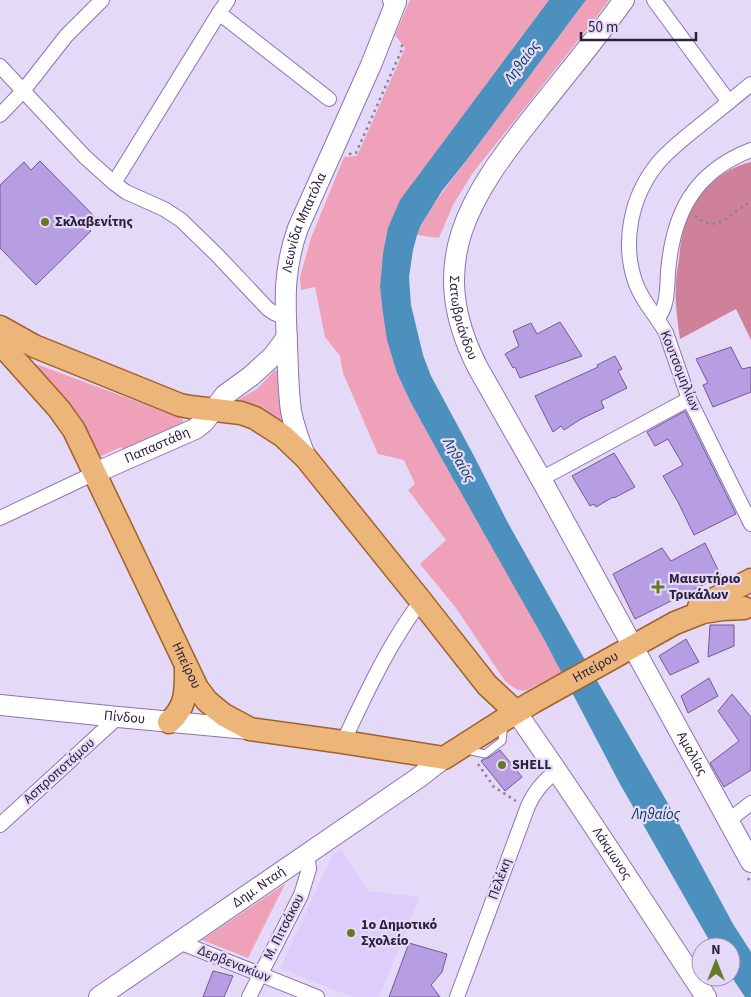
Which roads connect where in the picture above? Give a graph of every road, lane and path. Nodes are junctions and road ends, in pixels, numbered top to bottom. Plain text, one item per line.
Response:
1 (102, 0) edge
2 (228, 0) edge
3 (624, 0) edge
4 (654, 0) edge
5 (395, 1) edge
6 (219, 13) junction
7 (398, 41) dead end
8 (0, 66) edge
9 (751, 84) edge
10 (23, 91) junction
11 (329, 98) dead end
12 (729, 102) junction
13 (0, 115) edge
14 (751, 150) edge
15 (343, 154) dead end
16 (114, 183) junction
17 (751, 202) edge
18 (684, 208) junction
19 (657, 319) junction
20 (0, 327) edge
21 (286, 328) junction
22 (0, 343) edge
23 (689, 399) junction
24 (213, 410) junction
25 (306, 458) junction
26 (95, 473) junction
27 (541, 479) junction
28 (0, 518) edge
29 (751, 524) edge
30 (748, 581) edge
31 (421, 600) junction
32 (748, 610) edge
33 (675, 623) junction
34 (626, 651) junction
35 (186, 666) junction
36 (0, 705) edge
37 (518, 711) junction
38 (118, 717) junction
39 (169, 722) junction
40 (250, 729) junction
41 (343, 742) junction
42 (412, 753) junction
43 (458, 755) junction
44 (558, 770) junction
45 (418, 778) junction
46 (751, 803) edge
47 (528, 806) junction
48 (728, 821) junction
49 (0, 825) edge
50 (307, 854) junction
51 (751, 862) edge
52 (178, 942) junction
53 (260, 975) junction
54 (99, 997) edge
55 (249, 997) edge
56 (316, 997) edge
57 (457, 997) edge
58 (706, 997) edge

1 - 10 street
2 - 6 street
3 - 27 street, Σατωβριάνδου
4 - 12 street
5 - 21 street, Λεωνίδα Μπατόλα
6 - 11 street
6 - 16 street
7 - 15 path
8 - 10 street
9 - 12 street, Κουτσομηλίων
10 - 13 street
10 - 16 street
12 - 19 street, Κουτσομηλίων
14 - 18 street
16 - 21 street
17 - 18 path
18 - 19 street
19 - 23 street, Κουτσομηλίων
20 - 24 main road
21 - 24 street, Παπαστάθη
21 - 25 street, Λεωνίδα Μπατόλα
22 - 26 main road, Ηπείρου
23 - 27 street
23 - 29 street, Κουτσομηλίων
24 - 25 main road
24 - 26 street, Παπαστάθη
25 - 31 main road
26 - 28 street, Παπαστάθη
26 - 35 main road, Ηπείρου
27 - 34 street, Σατωβριάνδου
30 - 32 main road
30 - 33 main road, Ηπείρου
31 - 37 main road
31 - 41 street
32 - 33 main road, Ηπείρου
33 - 34 main road, Ηπείρου
34 - 37 main road, Ηπείρου
34 - 48 street, Αμαλίας
35 - 39 main road
35 - 40 main road, Ηπείρου
36 - 38 street, Πίνδου
37 - 43 main road, Ηπείρου
37 - 44 street, Λάκμωνος
38 - 39 street, Πίνδου
38 - 49 street, Ασπροποτάμου
39 - 40 street, Πίνδου
40 - 41 main road, Ηπείρου
41 - 42 main road, Ηπείρου
42 - 43 main road, Ηπείρου
42 - 45 street
43 - 45 street, Δημ. Νταή
43 - 47 path
44 - 47 street, Πελέκη
44 - 58 street, Λάκμωνος
45 - 50 street, Δημ. Νταή
46 - 48 street
47 - 57 street, Πελέκη
48 - 51 street, Αμαλίας
50 - 52 street, Δημ. Νταή
50 - 53 street, Μ. Πιτσάκου
52 - 53 street, Δερβενακίων
52 - 54 street, Δημ. Νταή
53 - 55 street, Μ. Πιτσάκου
53 - 56 street, Δερβενακίων

